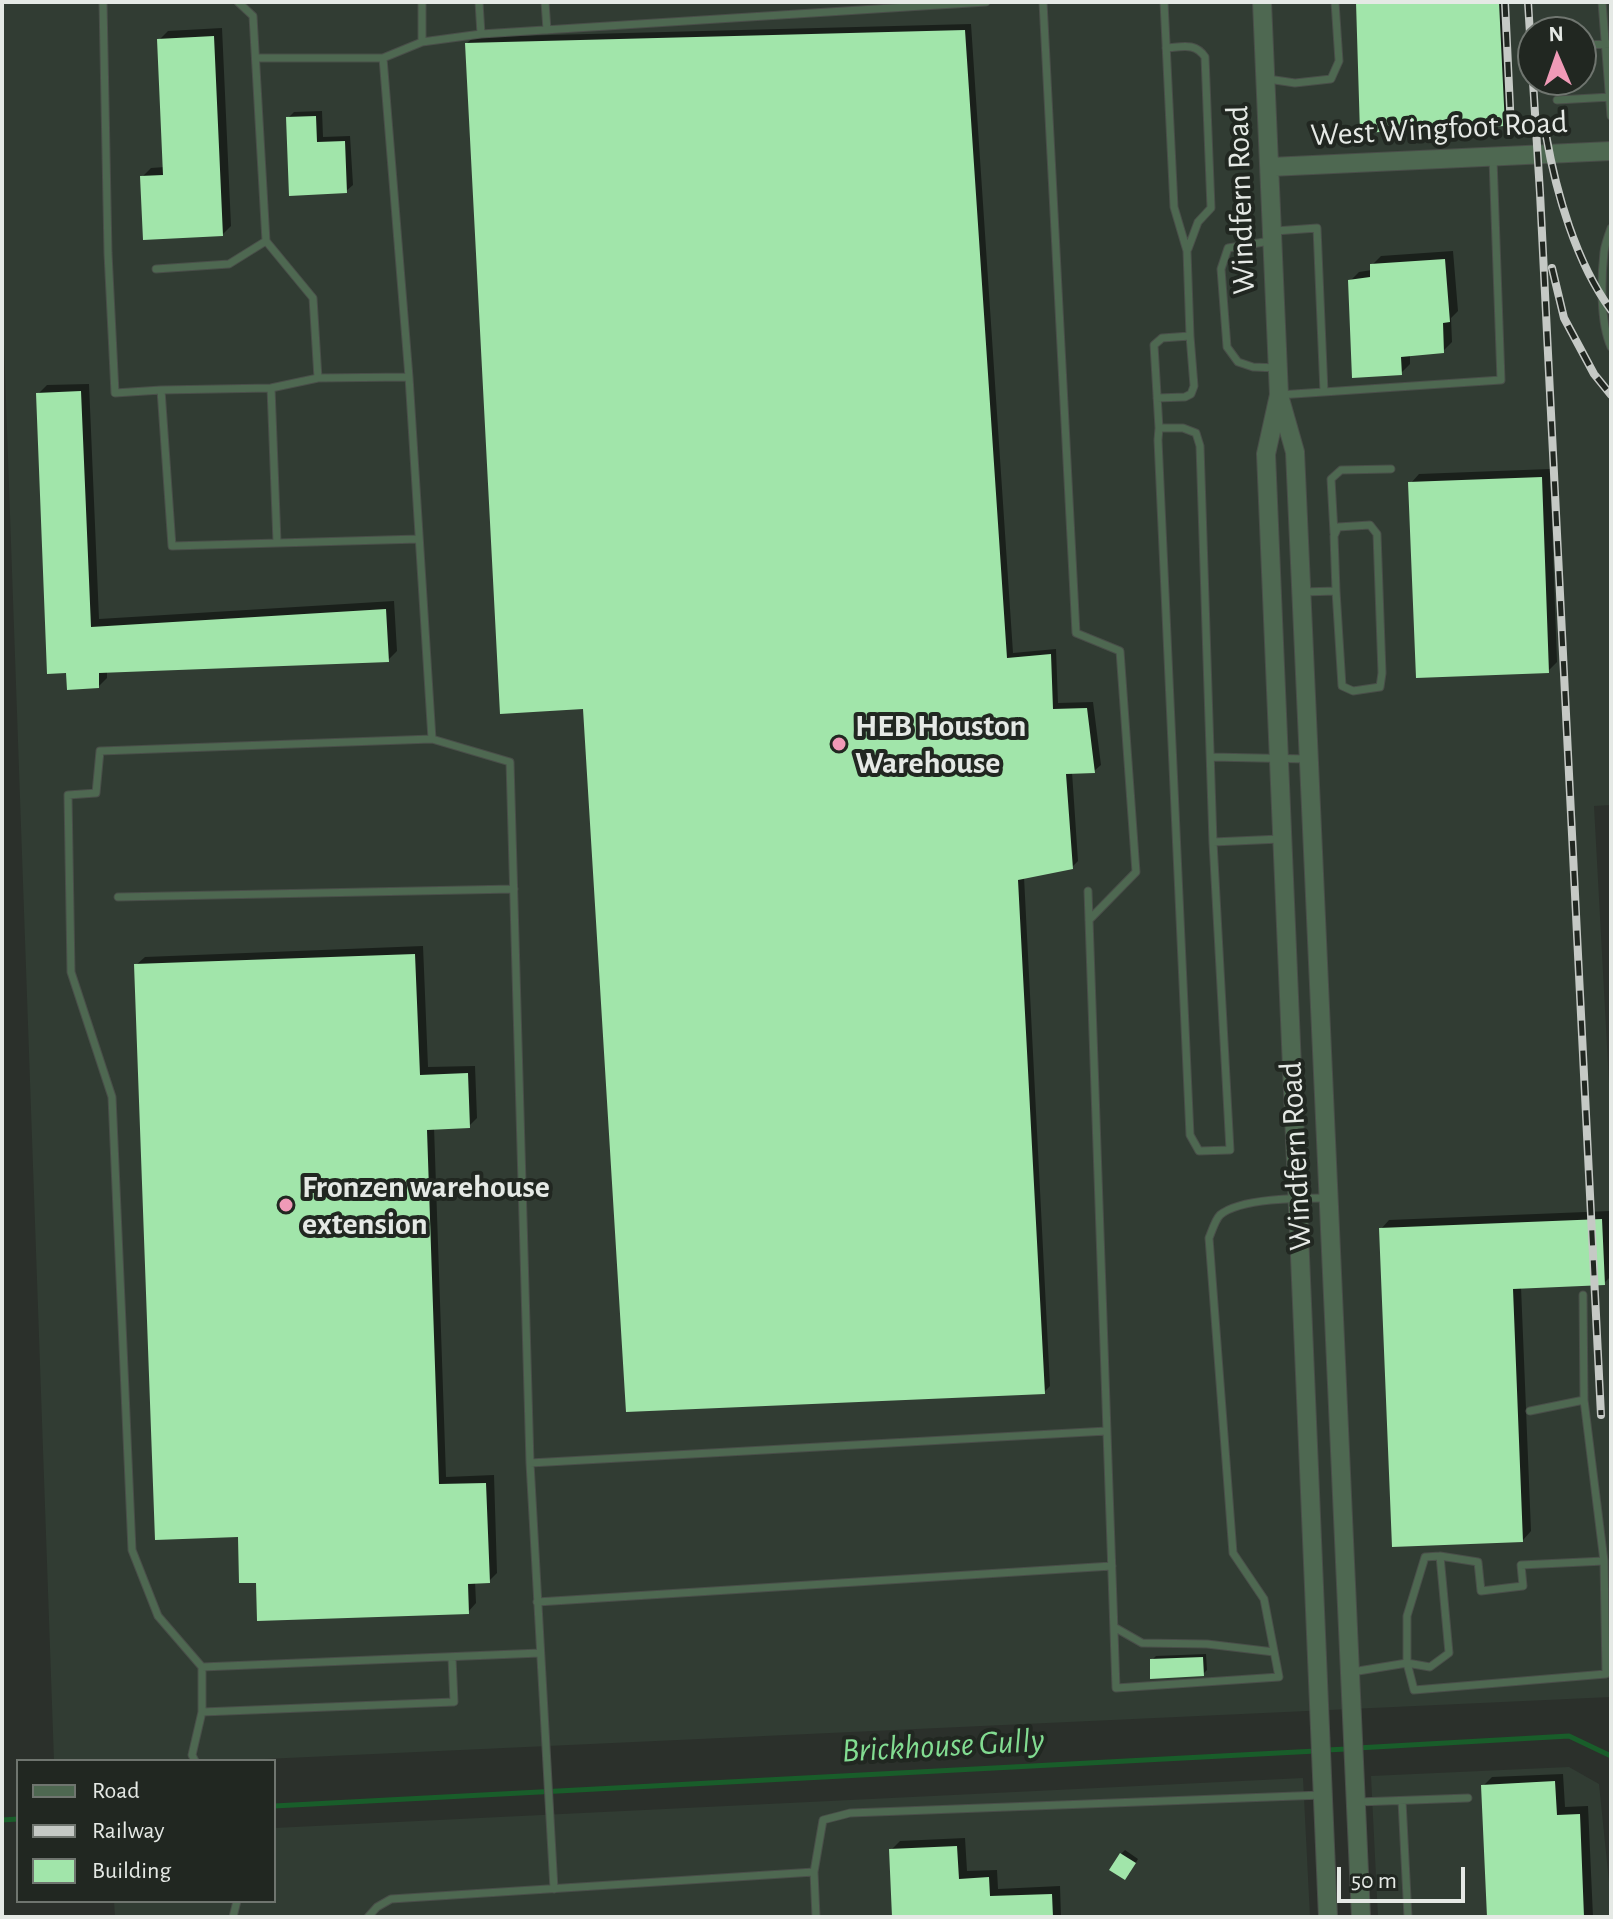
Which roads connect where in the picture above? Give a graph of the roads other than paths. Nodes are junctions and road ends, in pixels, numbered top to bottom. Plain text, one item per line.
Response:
1 (103, 2) edge
2 (238, 2) edge
3 (422, 2) edge
4 (479, 2) edge
5 (545, 2) edge
6 (986, 2) edge
7 (1043, 2) edge
8 (1164, 2) edge
9 (1262, 2) edge
10 (1335, 2) edge
11 (1602, 2) edge
12 (547, 30) junction
13 (481, 34) junction
14 (422, 42) junction
15 (1608, 44) edge
16 (1166, 48) junction
17 (256, 58) junction
18 (383, 58) junction
19 (1266, 79) junction
20 (1610, 97) edge
21 (1557, 100) dead end
22 (1611, 116) edge
23 (1611, 151) edge
24 (1493, 157) junction
25 (1270, 167) junction
26 (1611, 228) edge
27 (1272, 236) junction
28 (266, 241) junction
29 (1187, 251) junction
30 (156, 269) dead end
31 (1190, 336) junction
32 (1611, 347) edge
33 (1278, 368) junction
34 (409, 377) junction
35 (318, 378) junction
36 (271, 388) junction
37 (161, 390) junction
38 (1324, 392) junction
39 (1279, 395) junction
40 (1157, 398) junction
41 (1159, 428) junction
42 (1391, 469) dead end
43 (1334, 536) junction
44 (419, 539) junction
45 (277, 542) junction
46 (1336, 591) junction
47 (1301, 592) junction
48 (432, 739) junction
49 (1211, 757) junction
50 (1279, 759) junction
51 (1309, 759) junction
52 (1282, 839) junction
53 (1213, 842) junction
54 (514, 889) junction
55 (1088, 891) dead end
56 (118, 897) dead end
57 (1089, 920) junction
58 (1297, 1198) junction
59 (1328, 1198) junction
60 (1583, 1295) dead end
61 (1584, 1400) junction
62 (1530, 1411) dead end
63 (1107, 1431) junction
64 (530, 1463) junction
65 (1440, 1556) junction
66 (1604, 1561) junction
67 (1112, 1566) junction
68 (537, 1602) junction
69 (1114, 1627) junction
70 (1274, 1652) junction
71 (540, 1653) junction
72 (452, 1658) junction
73 (1407, 1663) junction
74 (202, 1667) junction
75 (1350, 1673) junction
76 (202, 1712) junction
77 (194, 1759) edge
78 (1322, 1795) junction
79 (1468, 1798) dead end
80 (1402, 1801) junction
81 (1355, 1802) junction
82 (814, 1872) junction
83 (554, 1889) junction
84 (368, 1917) edge
85 (816, 1917) edge
86 (1328, 1917) edge
87 (1361, 1917) edge
88 (1408, 1917) edge

1 - 37 lane
2 - 17 lane
3 - 14 lane
4 - 13 lane
5 - 12 lane
6 - 12 lane
7 - 57 lane
8 - 16 lane
9 - 19 street, Windfern Road
10 - 19 lane
11 - 15 lane
12 - 13 lane
13 - 14 lane
14 - 18 lane
15 - 20 lane
16 - 29 lane
16 - 29 lane
17 - 18 lane
17 - 28 lane
18 - 34 lane
19 - 25 street, Windfern Road
20 - 21 lane
20 - 22 lane
23 - 24 street, West Wingfoot Road
24 - 25 street, West Wingfoot Road
24 - 38 lane
25 - 27 street, Windfern Road
26 - 32 lane
27 - 33 street, Windfern Road
27 - 33 lane
27 - 38 lane
28 - 30 lane
28 - 35 lane
29 - 31 lane
31 - 40 lane
31 - 40 lane
33 - 39 street, Windfern Road
34 - 35 lane
34 - 44 lane
35 - 36 lane
36 - 37 lane
36 - 45 lane
37 - 45 lane
38 - 39 lane
39 - 47 street, Windfern Road
39 - 50 street, Windfern Road
40 - 41 lane
41 - 49 lane
41 - 53 lane
42 - 43 lane
43 - 46 lane
43 - 46 lane
44 - 45 lane
44 - 48 lane
46 - 47 lane
47 - 51 street, Windfern Road
48 - 54 lane
48 - 74 lane
49 - 50 lane
49 - 53 lane
50 - 51 lane
50 - 52 street, Windfern Road
51 - 59 street, Windfern Road
52 - 53 lane
52 - 58 street, Windfern Road
54 - 56 lane
54 - 64 lane
55 - 57 lane
57 - 63 lane
58 - 59 lane
58 - 70 lane
58 - 78 street, Windfern Road
59 - 75 street, Windfern Road
60 - 61 lane
61 - 62 lane
61 - 66 lane
63 - 64 lane
63 - 67 lane
64 - 68 lane
65 - 66 lane
65 - 73 lane
65 - 73 lane
66 - 73 lane
67 - 68 lane
67 - 69 lane
68 - 71 lane
69 - 70 lane
69 - 70 lane
71 - 72 lane
71 - 83 lane
72 - 74 lane
72 - 76 lane
73 - 75 lane
74 - 76 lane
75 - 81 street, Windfern Road
76 - 77 lane
78 - 81 street
78 - 82 lane
78 - 86 street, Windfern Road
79 - 80 lane
80 - 81 lane
80 - 88 lane
81 - 87 street, Windfern Road
82 - 83 lane
82 - 85 lane
83 - 84 lane

